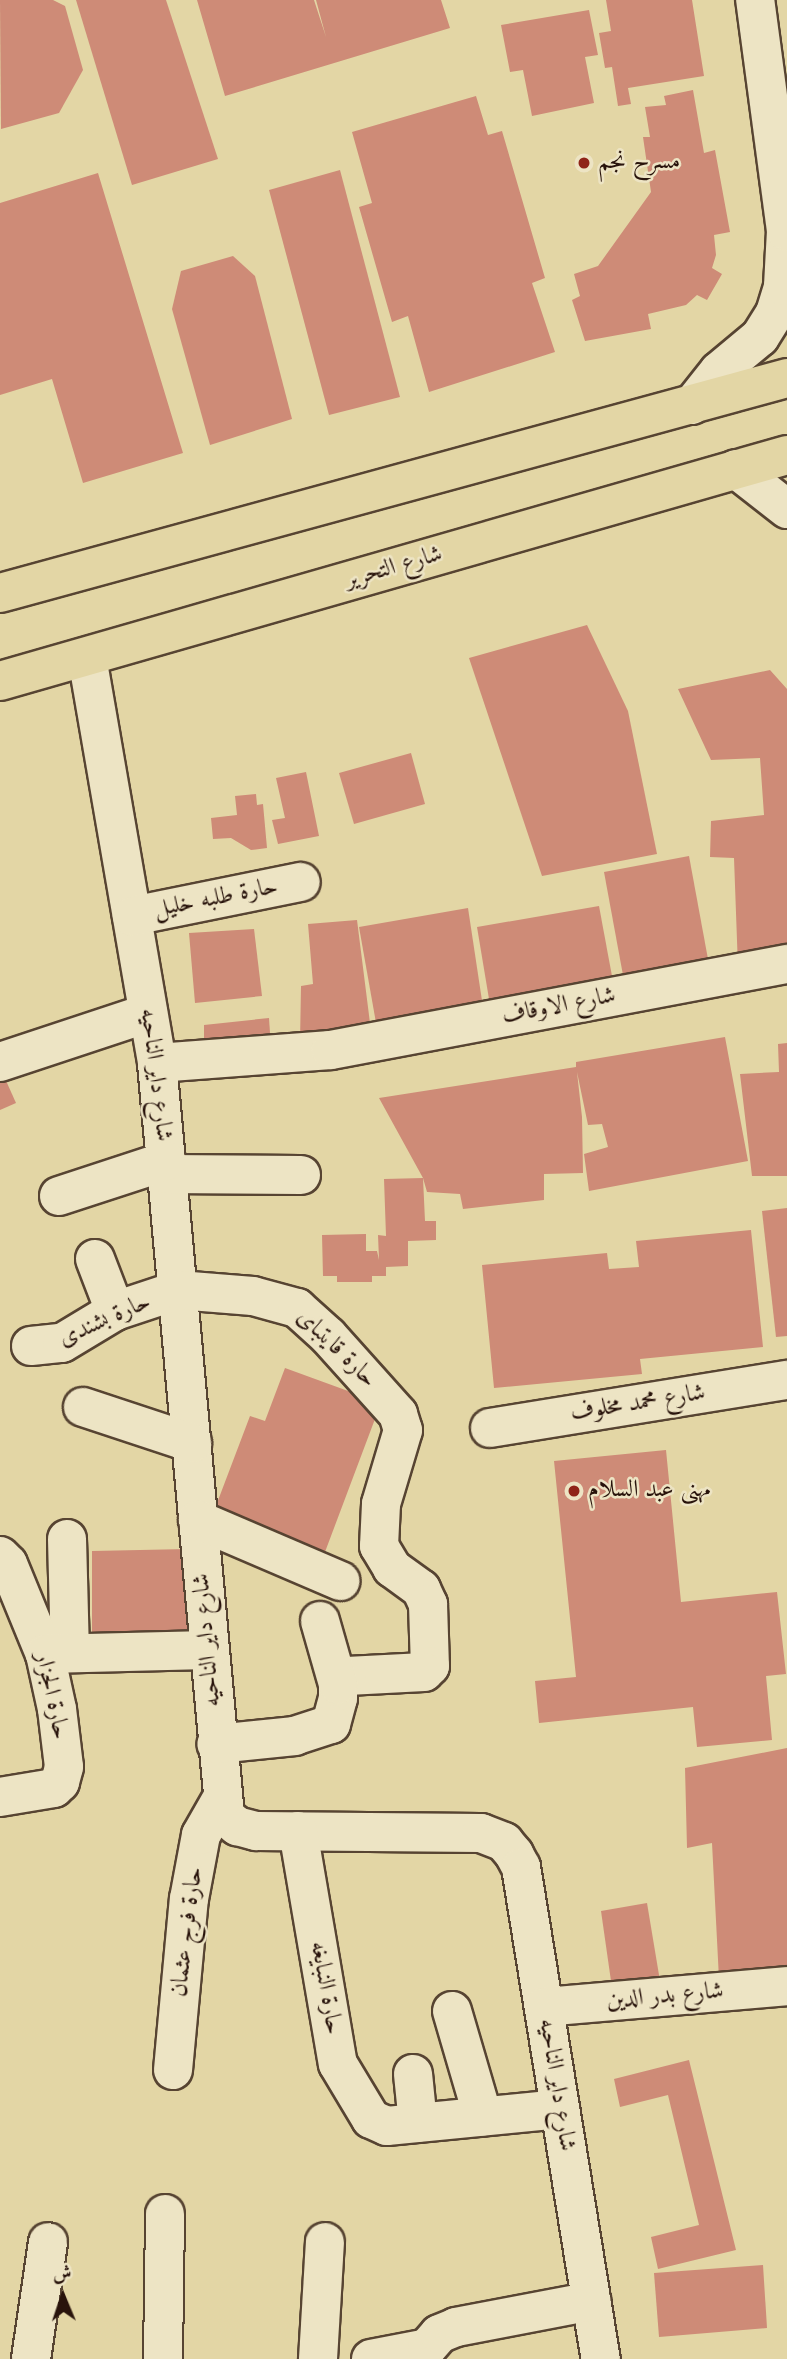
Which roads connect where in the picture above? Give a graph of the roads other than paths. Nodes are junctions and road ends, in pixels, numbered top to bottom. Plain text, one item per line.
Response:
1 (755, 0) edge
2 (787, 378) edge
3 (692, 405) junction
4 (787, 456) edge
5 (736, 469) junction
6 (787, 509) edge
7 (0, 593) edge
8 (87, 657) junction
9 (0, 681) edge
10 (301, 882) dead end
11 (132, 916) junction
12 (787, 964) edge
13 (148, 1013) junction
14 (0, 1062) edge
15 (157, 1063) junction
16 (167, 1168) junction
17 (301, 1175) dead end
18 (59, 1196) dead end
19 (95, 1259) dead end
20 (178, 1290) junction
21 (115, 1311) junction
22 (31, 1346) dead end
23 (787, 1380) edge
24 (83, 1407) dead end
25 (490, 1428) dead end
26 (192, 1443) junction
27 (198, 1521) junction
28 (67, 1539) dead end
29 (0, 1556) edge
30 (340, 1581) dead end
31 (320, 1621) dead end
32 (209, 1650) junction
33 (58, 1654) junction
34 (338, 1684) junction
35 (216, 1744) junction
36 (0, 1797) edge
37 (221, 1800) junction
38 (298, 1831) junction
39 (787, 1986) edge
40 (544, 2007) junction
41 (452, 2011) dead end
42 (173, 2070) dead end
43 (413, 2074) dead end
44 (560, 2109) junction
45 (483, 2117) junction
46 (403, 2125) junction
47 (165, 2214) dead end
48 (48, 2242) dead end
49 (325, 2242) dead end
50 (592, 2301) junction
51 (31, 2359) edge
52 (163, 2359) edge
53 (318, 2359) edge
54 (371, 2359) edge
55 (601, 2359) edge

1 - 3 street
2 - 3 main road
3 - 7 main road
4 - 5 main road, شارع التحرير
5 - 6 street
5 - 8 main road, شارع التحرير
8 - 9 main road, شارع التحرير
8 - 11 street, شارع داير الناحيه
10 - 11 street, حارة طلبه خليل
11 - 13 street, شارع داير الناحيه
12 - 15 street, شارع الاوقاف
13 - 14 street
13 - 15 street, شارع داير الناحيه
15 - 16 street, شارع داير الناحيه
16 - 17 street
16 - 18 street
16 - 20 street, شارع داير الناحيه
19 - 21 street
20 - 21 street, حارة بشندى
20 - 26 street, شارع داير الناحيه
20 - 34 street, حارة قايتباى
21 - 22 street, حارة بشندى
23 - 25 street, شارع محمد مخلوف
24 - 26 street
26 - 27 street, شارع داير الناحيه
27 - 30 street
27 - 32 street, شارع داير الناحيه
28 - 33 street
29 - 33 street, حارة الجزار
31 - 34 street
32 - 33 street
32 - 35 street, شارع داير الناحيه
33 - 36 street, حارة الجزار
34 - 35 street
35 - 37 street, شارع داير الناحيه
37 - 38 street, شارع داير الناحيه
37 - 42 street, حارة فرج عثمان
38 - 40 street, شارع داير الناحيه
38 - 46 street, حارة النبايغه
39 - 40 street, شارع بدر الدين
40 - 44 street, شارع داير الناحيه
41 - 45 street
43 - 46 street
44 - 45 street
44 - 50 street, شارع داير الناحيه
45 - 46 street
47 - 52 street
48 - 51 street
49 - 53 street
50 - 54 street
50 - 55 street, شارع داير الناحيه

